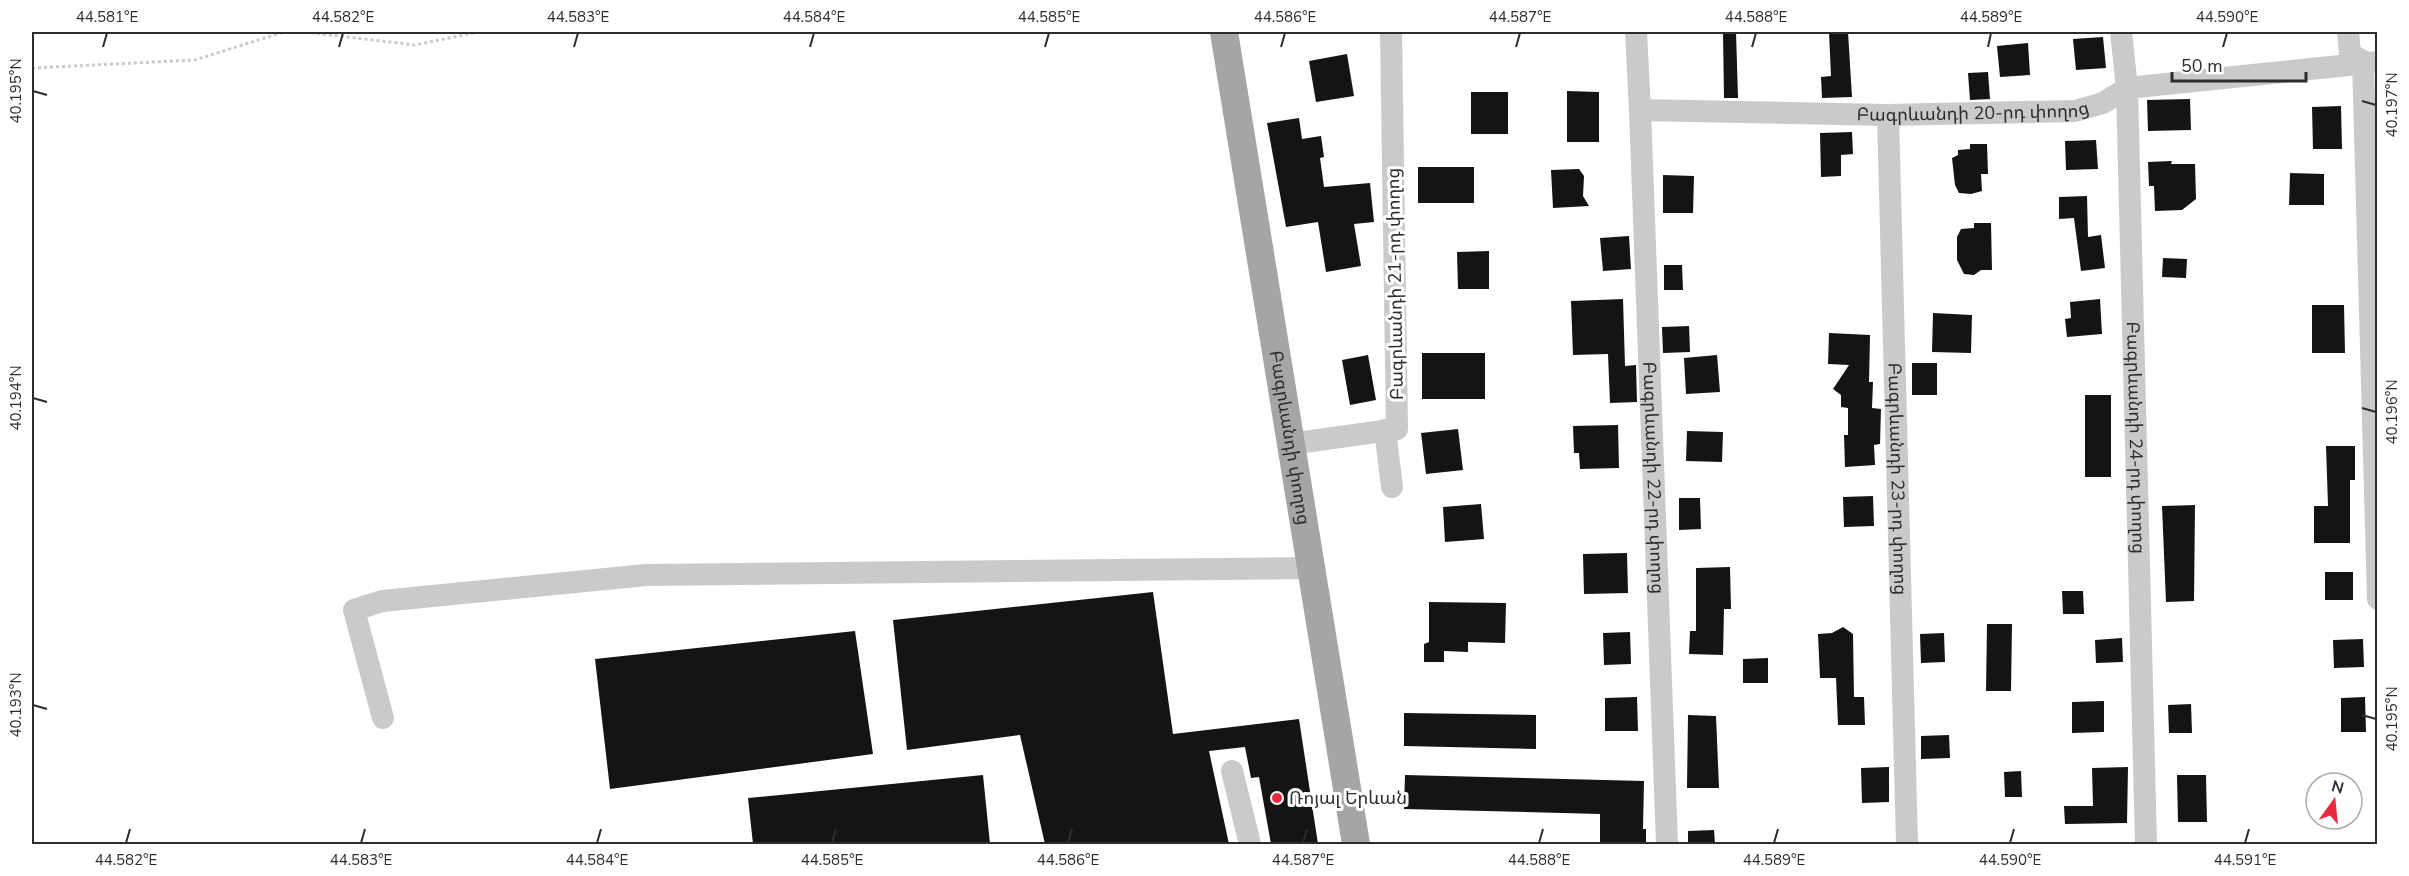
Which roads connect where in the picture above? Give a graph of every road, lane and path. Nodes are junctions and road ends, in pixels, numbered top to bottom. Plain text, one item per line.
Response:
1 (284, 32) edge
2 (305, 32) edge
3 (478, 32) edge
4 (1224, 32) edge
5 (1391, 32) edge
6 (1636, 32) edge
7 (2121, 32) edge
8 (2348, 32) edge
9 (2370, 62) edge
10 (32, 68) edge
11 (2127, 88) junction
12 (1640, 110) junction
13 (1888, 115) junction
14 (1385, 430) junction
15 (1290, 444) junction
16 (1392, 486) dead end
17 (1310, 568) junction
18 (2378, 599) edge
19 (383, 718) dead end
20 (1232, 771) dead end
21 (1250, 844) edge
22 (1356, 844) edge
23 (1667, 844) edge
24 (1907, 844) edge
25 (2146, 844) edge

1 - 10 path
2 - 3 path
4 - 15 main road, Բագրևանդի փողոց
5 - 14 street, Բագրևանդի 21-րդ փողոց
6 - 12 street
7 - 11 street, Բագրևանդի 24-րդ փողոց
8 - 9 street
9 - 11 street, Բագրևանդի 20-րդ փողոց
9 - 18 street
11 - 13 street, Բագրևանդի 20-րդ փողոց
11 - 25 street, Բագրևանդի 24-րդ փողոց
12 - 13 street, Բագրևանդի 20-րդ փողոց
12 - 23 street, Բագրևանդի 22-րդ փողոց
13 - 24 street, Բագրևանդի 23-րդ փողոց
14 - 15 street
14 - 16 street
15 - 17 main road, Բագրևանդի փողոց
17 - 19 street
17 - 22 main road, Բագրևանդի փողոց
20 - 21 street

